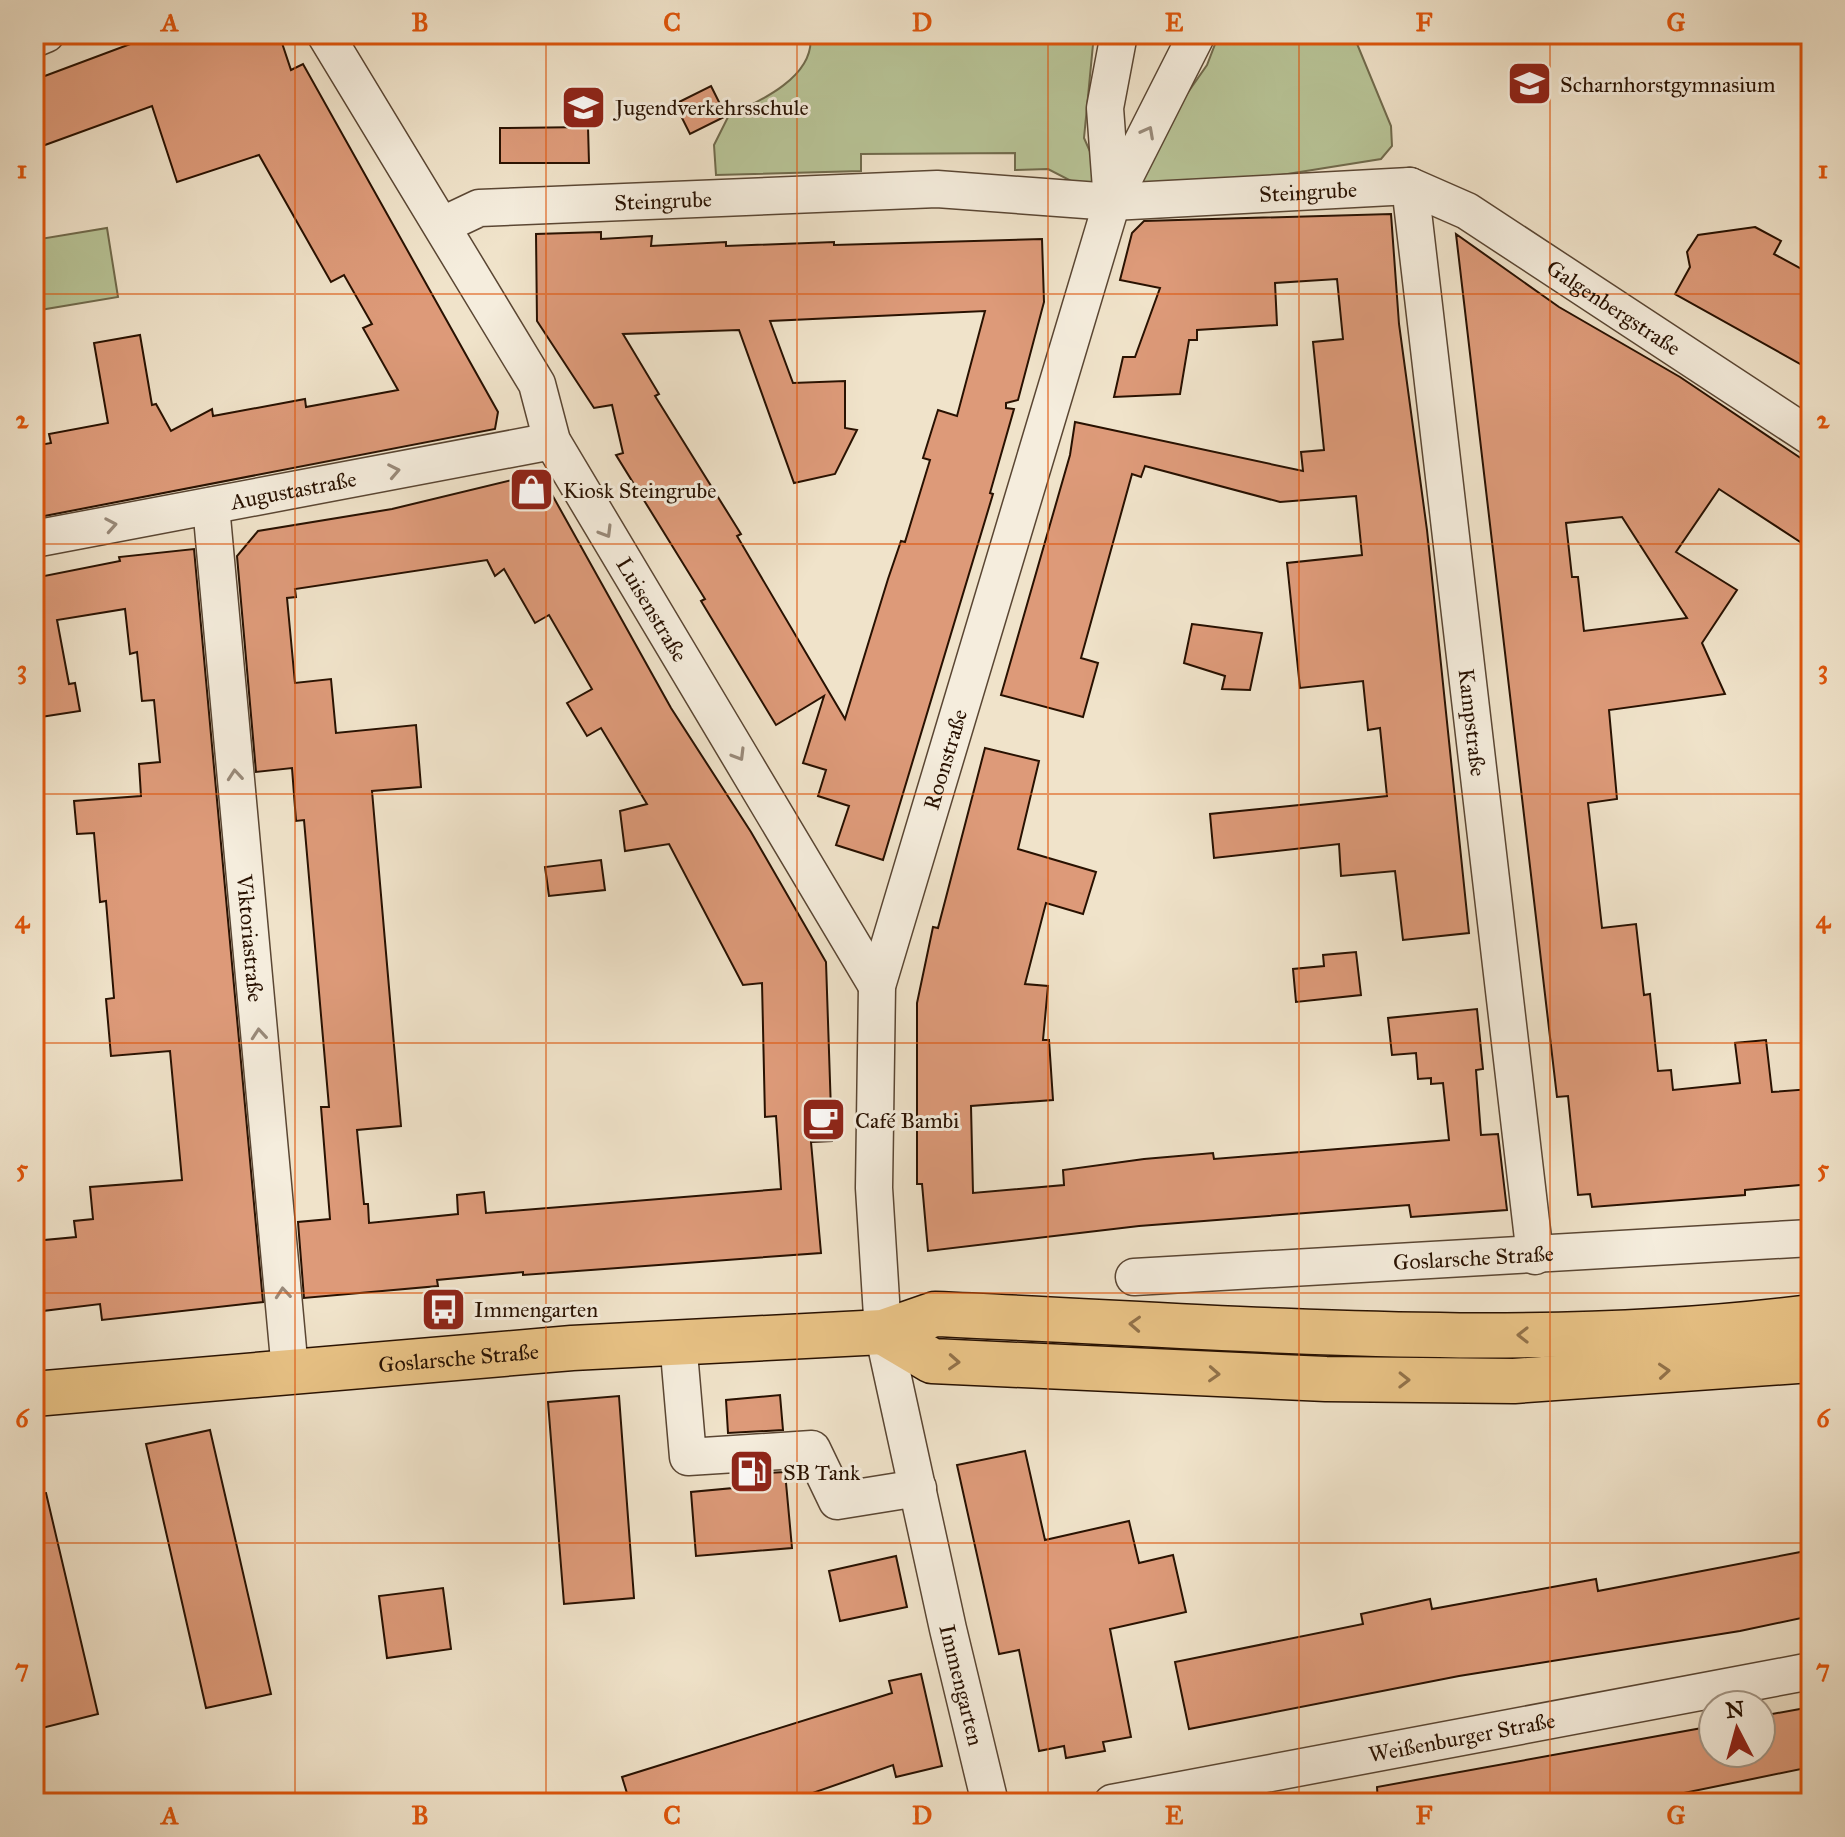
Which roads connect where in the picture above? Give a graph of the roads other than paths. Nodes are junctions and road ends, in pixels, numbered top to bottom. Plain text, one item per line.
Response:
1 (46, 34) edge
2 (325, 34) edge
3 (1119, 34) edge
4 (1197, 34) edge
5 (34, 39) edge
6 (1410, 186) junction
7 (1112, 202) junction
8 (443, 225) junction
9 (1811, 437) edge
10 (552, 441) junction
11 (211, 506) junction
12 (34, 539) edge
13 (877, 986) junction
14 (1811, 1238) edge
15 (1535, 1256) junction
16 (1134, 1277) dead end
17 (1811, 1317) edge
18 (883, 1332) junction
19 (678, 1341) junction
20 (1811, 1360) edge
21 (290, 1371) junction
22 (34, 1394) edge
23 (918, 1488) junction
24 (1811, 1671) edge
25 (990, 1803) edge
26 (1112, 1803) edge

1 - 5 street
2 - 8 street
3 - 7 street
7 -> 4 street
6 - 7 street, Steingrube
6 - 9 street, Galgenbergstraße
6 - 15 street, Kampstraße
7 - 8 street, Steingrube
7 - 13 street, Roonstraße
8 - 10 street, Luisenstraße
11 -> 10 street, Augustastraße
10 -> 13 street, Luisenstraße
12 -> 11 street, Augustastraße
21 -> 11 street, Viktoriastraße
13 - 18 street, Roonstraße
14 - 15 street, Goslarsche Straße
15 - 16 street, Goslarsche Straße
17 -> 18 main road, Goslarsche Straße
18 - 19 main road, Goslarsche Straße
18 -> 20 main road
18 - 23 street, Immengarten
19 - 21 main road, Goslarsche Straße
19 - 23 street
21 - 22 main road, Goslarsche Straße
23 - 25 street, Immengarten
24 - 26 street, Weißenburger Straße

